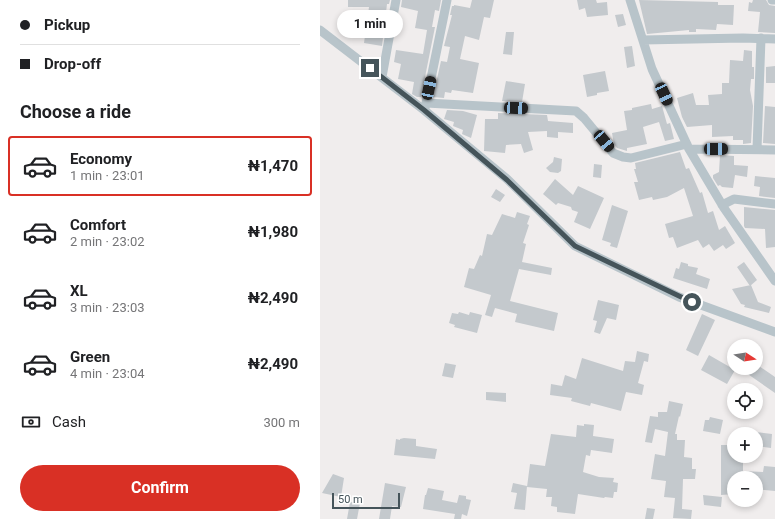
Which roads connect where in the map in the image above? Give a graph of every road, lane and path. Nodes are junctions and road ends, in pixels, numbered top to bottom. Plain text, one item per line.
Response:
1 (396, 0) edge
2 (446, 0) edge
3 (630, 0) edge
4 (772, 0) edge
5 (775, 0) edge
6 (320, 30) edge
7 (761, 38) junction
8 (775, 39) edge
9 (643, 40) junction
10 (382, 77) junction
11 (425, 106) junction
12 (688, 146) junction
13 (757, 149) junction
14 (775, 150) edge
15 (775, 204) edge
16 (722, 205) junction
17 (775, 281) edge
18 (775, 332) edge

1 - 10 street
2 - 11 street
3 - 9 street
4 - 5 street
6 - 10 street
7 - 8 street
7 - 9 street
7 - 13 street
9 - 12 street
10 - 11 street
11 - 12 street
11 - 18 street
12 - 13 street
12 - 16 street
13 - 14 street
15 - 16 street
16 - 17 street

